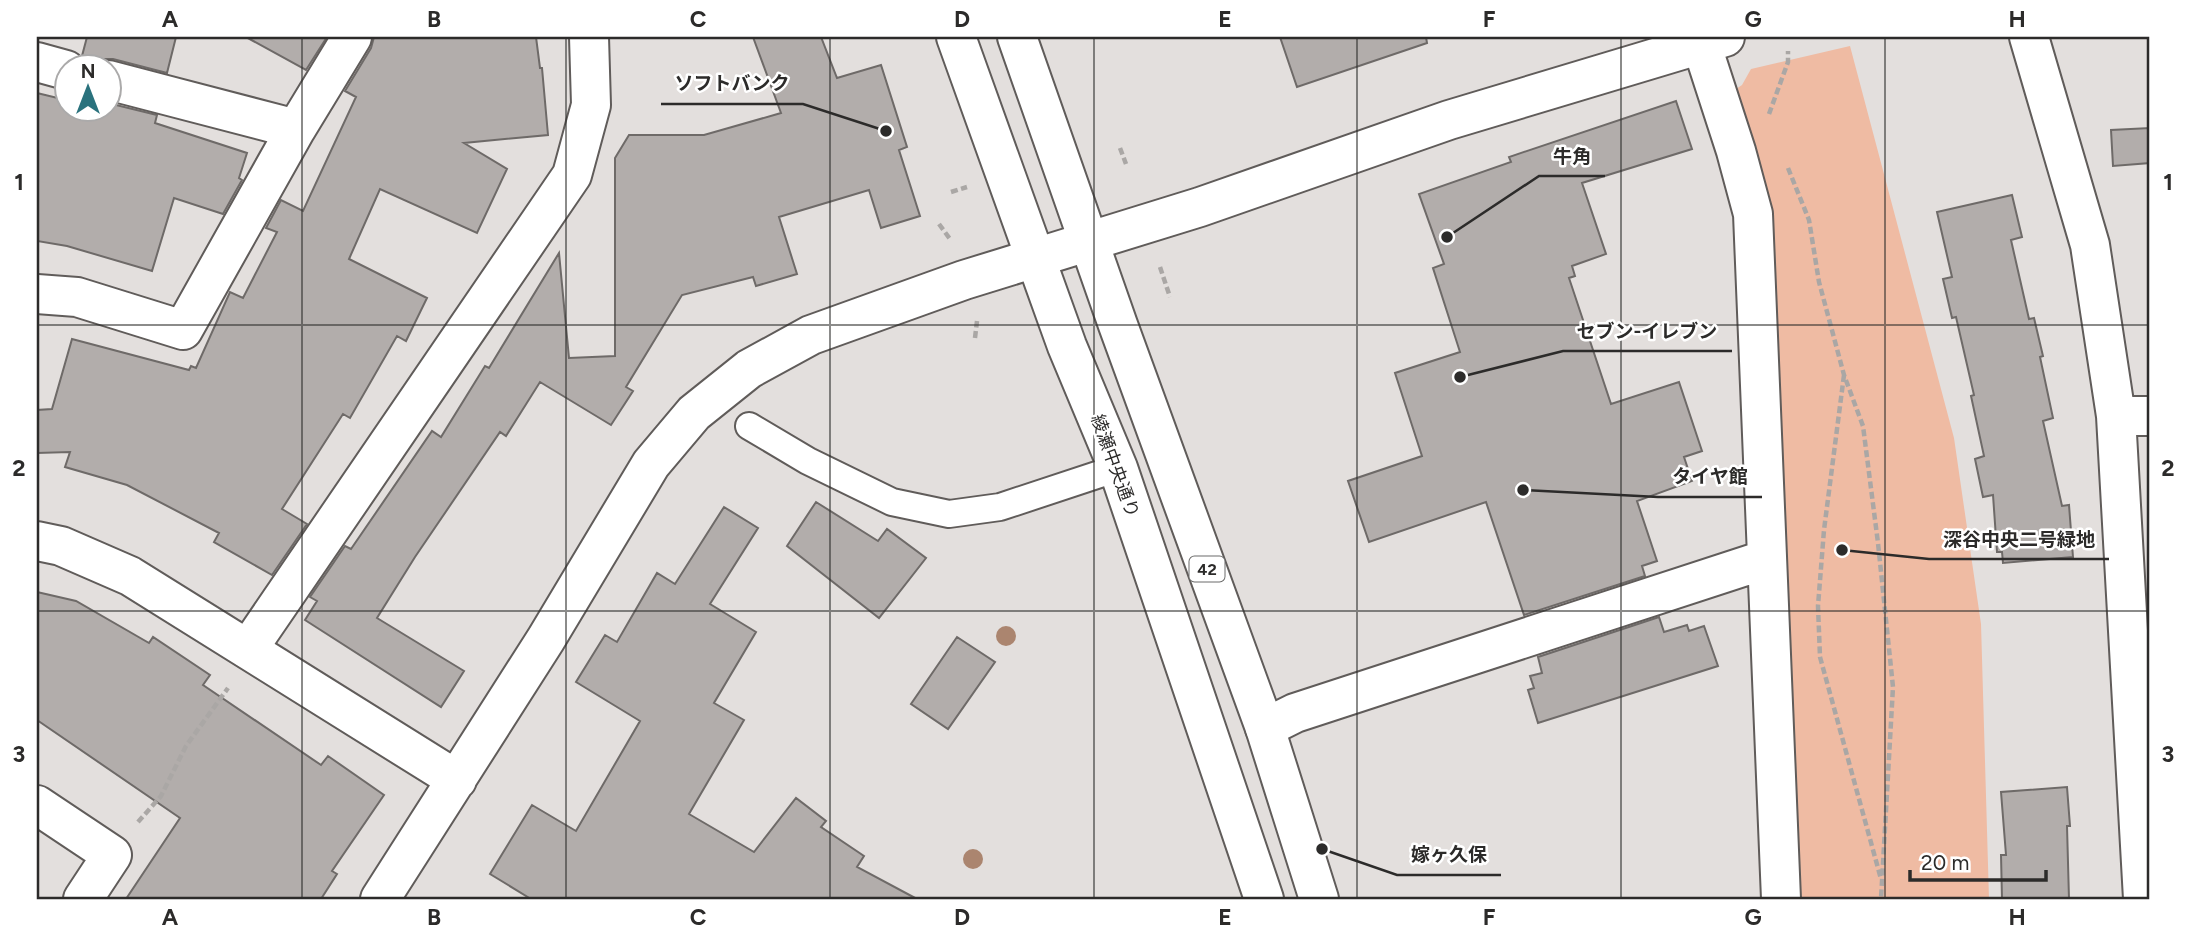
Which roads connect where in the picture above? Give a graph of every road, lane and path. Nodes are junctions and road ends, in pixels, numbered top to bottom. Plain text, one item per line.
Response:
1 (352, 37) edge
2 (589, 37) edge
3 (956, 37) edge
4 (1017, 37) edge
5 (2029, 37) edge
6 (1708, 39) edge
7 (1788, 51) dead end
8 (122, 84) edge
9 (1768, 118) dead end
10 (296, 129) junction
11 (1120, 148) dead end
12 (1736, 151) junction
13 (1126, 164) dead end
14 (970, 186) dead end
15 (951, 192) dead end
16 (939, 224) dead end
17 (951, 239) dead end
18 (1088, 241) junction
19 (1034, 258) junction
20 (1160, 267) dead end
21 (37, 294) edge
22 (1170, 297) dead end
23 (977, 321) dead end
24 (975, 338) dead end
25 (1844, 375) junction
26 (2133, 416) edge
27 (749, 426) dead end
28 (1118, 468) junction
29 (37, 541) edge
30 (1767, 559) junction
31 (248, 649) junction
32 (230, 685) dead end
33 (1265, 729) junction
34 (457, 780) junction
35 (37, 805) edge
36 (112, 855) junction
37 (1882, 884) junction
38 (83, 899) edge
39 (380, 899) edge
40 (1264, 899) edge
41 (1319, 899) edge
42 (1781, 899) edge
43 (1881, 899) edge
44 (2143, 899) edge

1 - 10 street
2 - 31 street
3 - 19 street, 綾瀬中央通り
4 - 18 street, 42
5 - 26 street
6 - 12 street
6 - 18 street
7 - 9 path
8 - 10 street
10 - 21 street
11 - 13 path
12 - 25 path
12 - 30 street
14 - 15 path
16 - 17 path
18 - 19 street
18 - 33 street, 42
19 - 28 street, 綾瀬中央通り
19 - 34 street
20 - 22 path
23 - 24 path
25 - 37 path
25 - 37 path
26 - 44 street
27 - 28 lane
28 - 40 street, 綾瀬中央通り
29 - 31 street
30 - 33 street
30 - 42 street
31 - 34 street
32 - 36 path
33 - 41 street, 42
34 - 39 street
35 - 36 street
36 - 38 street
37 - 43 path

